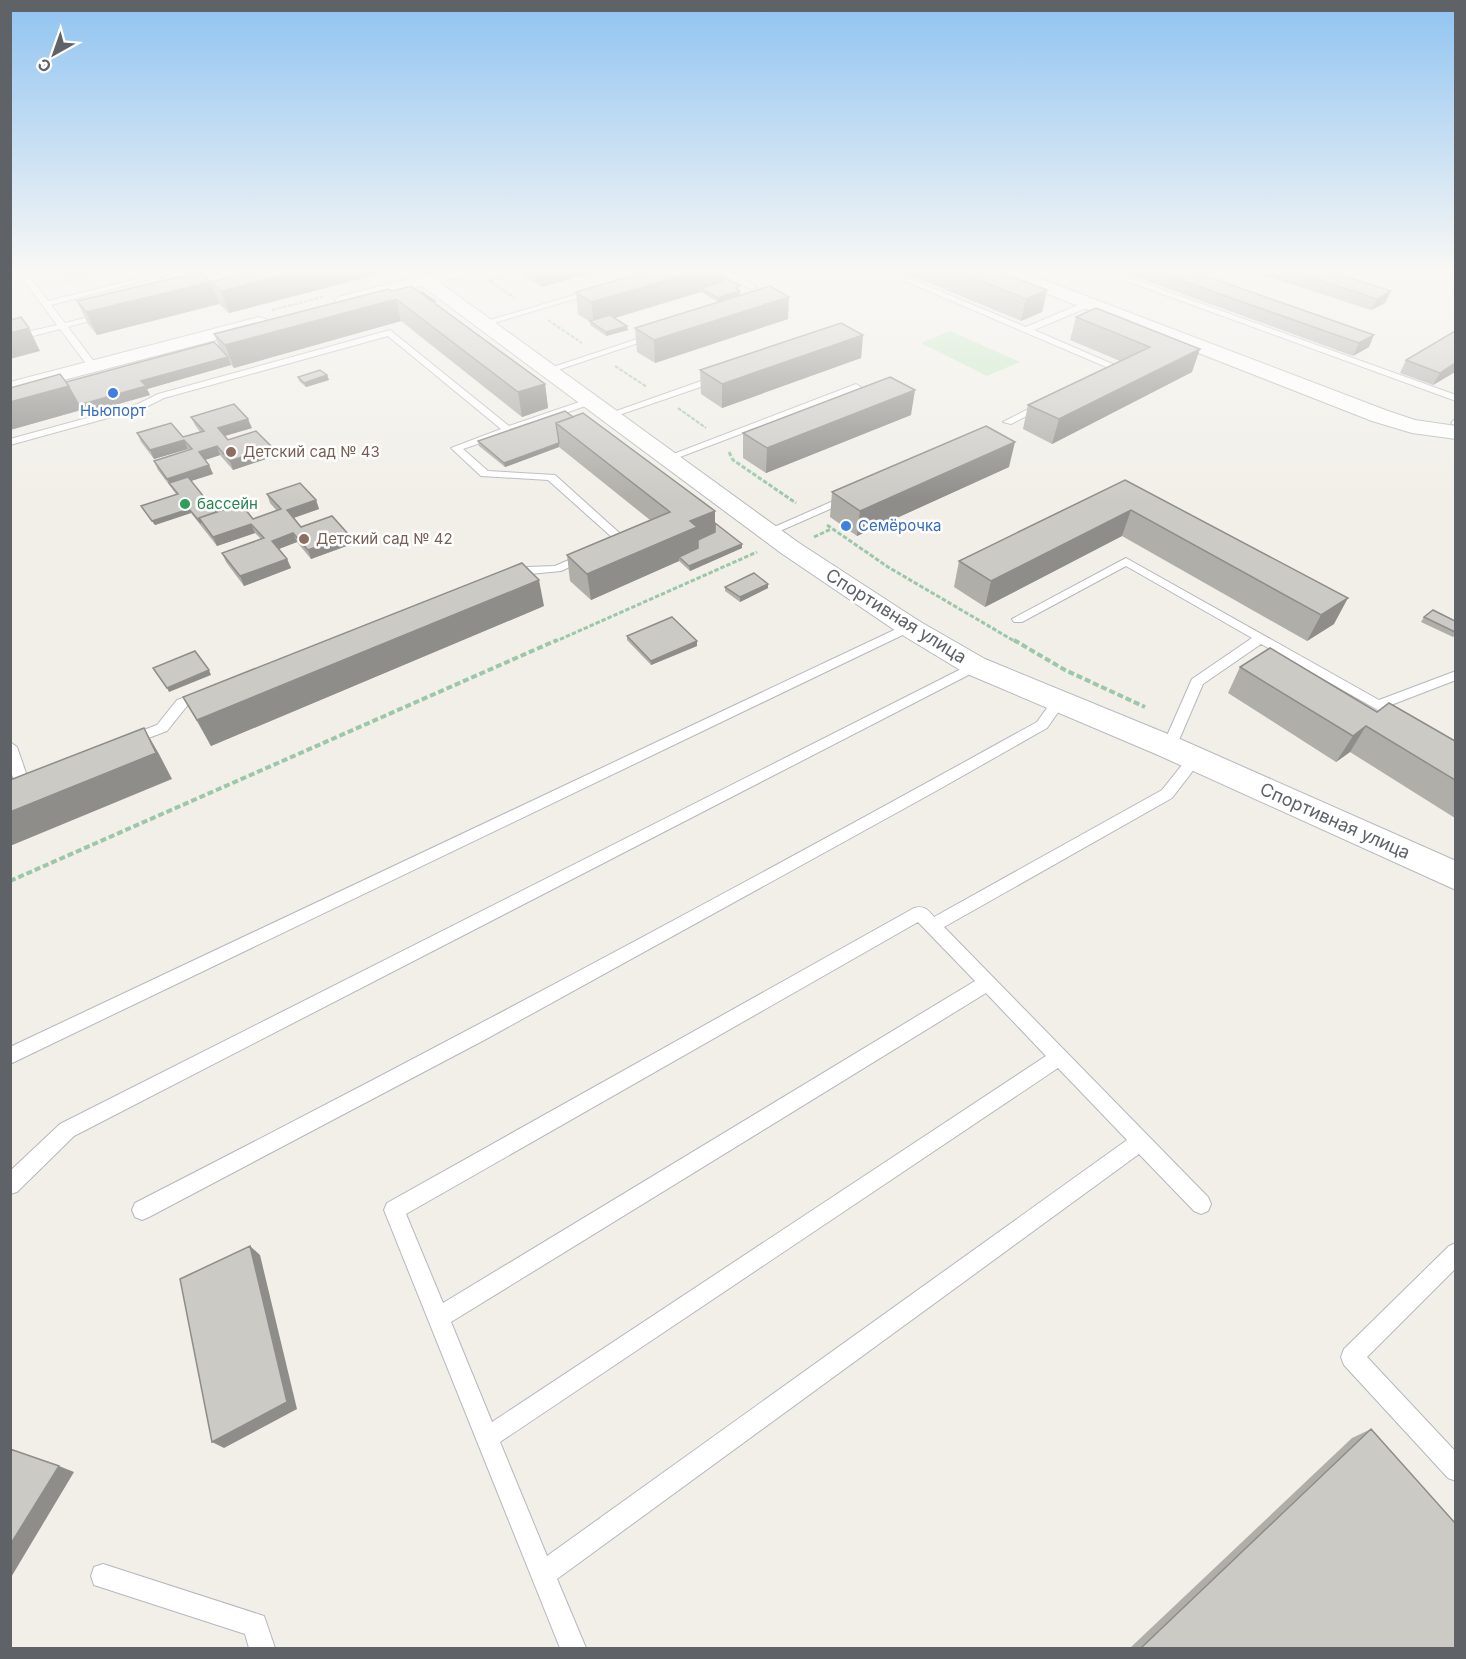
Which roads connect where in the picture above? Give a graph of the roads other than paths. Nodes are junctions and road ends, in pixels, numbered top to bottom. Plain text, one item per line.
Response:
1 (78, 346) edge
2 (187, 346) edge
3 (341, 346) edge
4 (406, 346) edge
5 (516, 346) edge
6 (623, 346) edge
7 (1065, 346) edge
8 (1199, 346) edge
9 (1312, 346) edge
10 (93, 367) junction
11 (549, 370) junction
12 (728, 375) edge
13 (1098, 379) edge
14 (153, 387) edge
15 (856, 387) edge
16 (10, 388) edge
17 (161, 396) junction
18 (1455, 398) edge
19 (1048, 403) edge
20 (600, 408) junction
21 (1008, 422) dead end
22 (508, 430) junction
23 (1455, 433) edge
24 (10, 442) edge
25 (668, 458) junction
26 (863, 491) edge
27 (769, 532) junction
28 (506, 579) edge
29 (1018, 619) dead end
30 (909, 627) junction
31 (1261, 638) junction
32 (975, 666) junction
33 (1455, 675) edge
34 (215, 690) edge
35 (1059, 701) junction
36 (1378, 705) junction
37 (1397, 716) edge
38 (119, 745) edge
39 (10, 747) edge
40 (1169, 747) junction
41 (1195, 759) junction
42 (44, 774) edge
43 (1455, 877) edge
44 (932, 926) junction
45 (987, 983) junction
46 (10, 1056) edge
47 (1059, 1057) junction
48 (1141, 1141) junction
49 (10, 1185) edge
50 (1202, 1204) dead end
51 (142, 1210) dead end
52 (1455, 1253) edge
53 (438, 1318) junction
54 (487, 1438) junction
55 (1455, 1470) edge
56 (543, 1574) junction
57 (103, 1576) dead end
58 (262, 1648) edge
59 (573, 1648) edge

1 - 10 lane
2 - 10 street
3 - 17 lane
4 - 22 lane
5 - 11 street, Спортивная улица
6 - 11 lane
7 - 13 lane
8 - 23 street
9 - 18 lane
10 - 16 street
11 - 20 street, Спортивная улица
12 - 20 lane
14 - 17 lane
15 - 25 lane
17 - 24 lane
19 - 21 lane
20 - 22 lane
20 - 25 street, Спортивная улица
22 - 28 lane
25 - 27 street, Спортивная улица
26 - 27 lane
27 - 30 street, Спортивная улица
29 - 31 lane
30 - 32 street, Спортивная улица
30 - 46 lane
31 - 36 lane
31 - 40 lane
32 - 35 street, Спортивная улица
32 - 49 lane
33 - 36 lane
34 - 38 lane
35 - 40 street, Спортивная улица
35 - 51 lane
36 - 37 lane
39 - 42 lane
40 - 41 street, Спортивная улица
41 - 43 street, Спортивная улица
41 - 44 lane
44 - 45 lane
44 - 53 lane
45 - 47 lane
45 - 53 lane
47 - 48 lane
47 - 54 lane
48 - 50 lane
48 - 56 lane
52 - 55 lane
53 - 54 lane
54 - 56 lane
56 - 59 lane
57 - 58 lane

